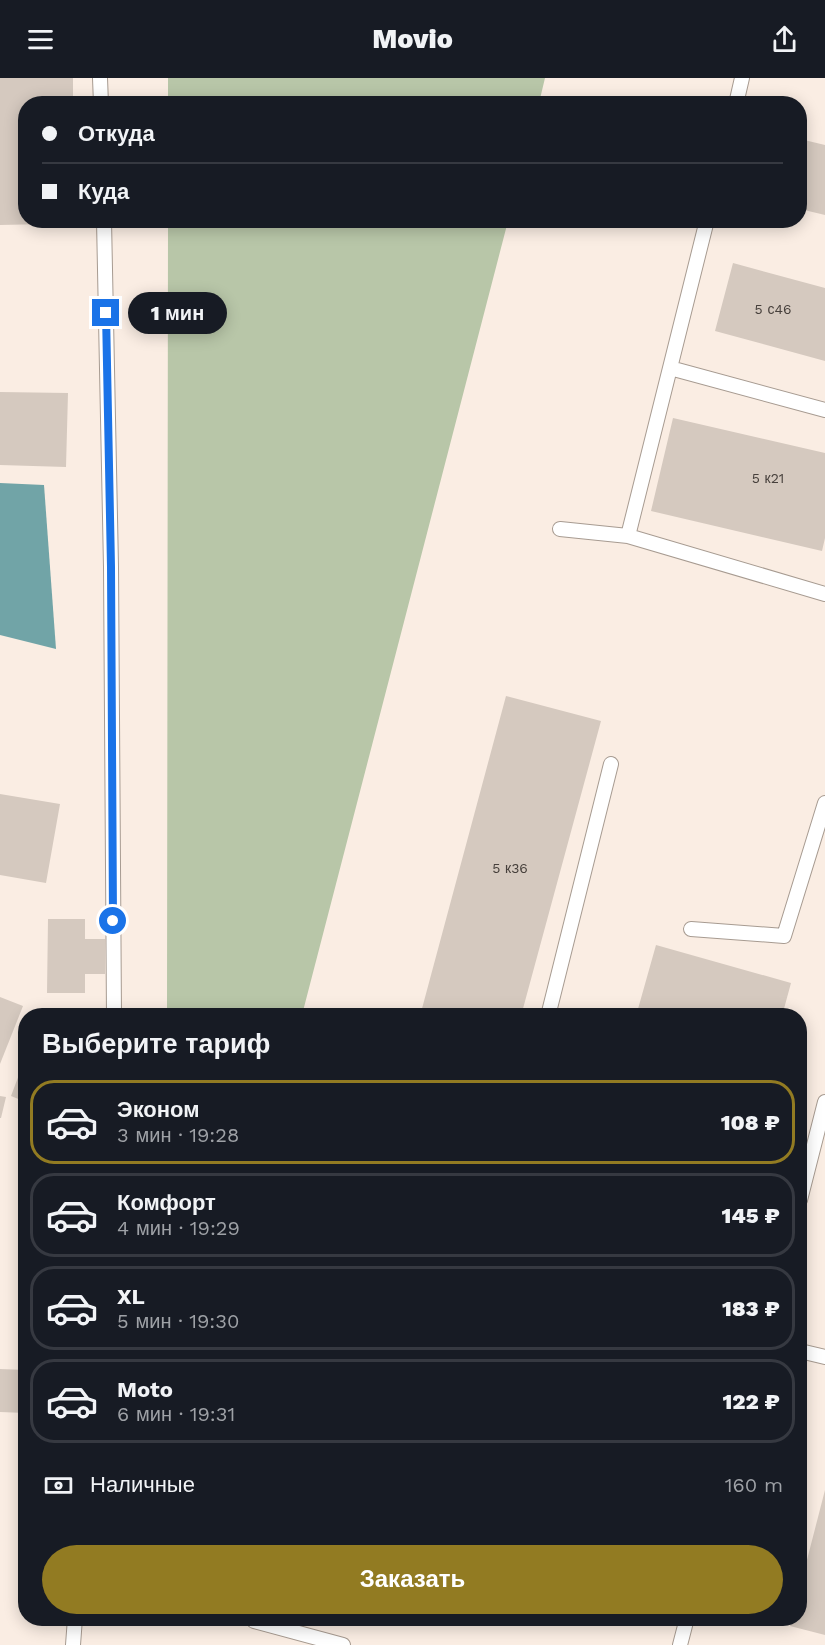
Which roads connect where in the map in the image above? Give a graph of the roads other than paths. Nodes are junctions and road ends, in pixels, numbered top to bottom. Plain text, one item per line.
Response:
1 (100, 78) edge
2 (742, 78) edge
3 (101, 96) edge
4 (738, 96) edge
5 (104, 228) edge
6 (704, 228) edge
7 (670, 368) junction
8 (825, 410) edge
9 (560, 529) dead end
10 (628, 536) junction
11 (825, 594) edge
12 (611, 764) dead end
13 (825, 803) edge
14 (691, 929) dead end
15 (114, 1008) edge
16 (550, 1008) edge
17 (825, 1102) edge
18 (807, 1173) edge
19 (807, 1353) edge
20 (825, 1357) edge
21 (74, 1626) edge
22 (273, 1626) edge
23 (685, 1626) edge
24 (73, 1645) edge
25 (343, 1645) edge
26 (680, 1645) edge

1 - 3 lane
2 - 4 lane
5 - 15 lane
6 - 7 lane
7 - 8 lane
7 - 10 lane
9 - 10 lane
10 - 11 lane
12 - 16 lane
13 - 14 lane
17 - 18 lane
19 - 20 lane
21 - 24 lane
22 - 25 lane
23 - 26 lane

